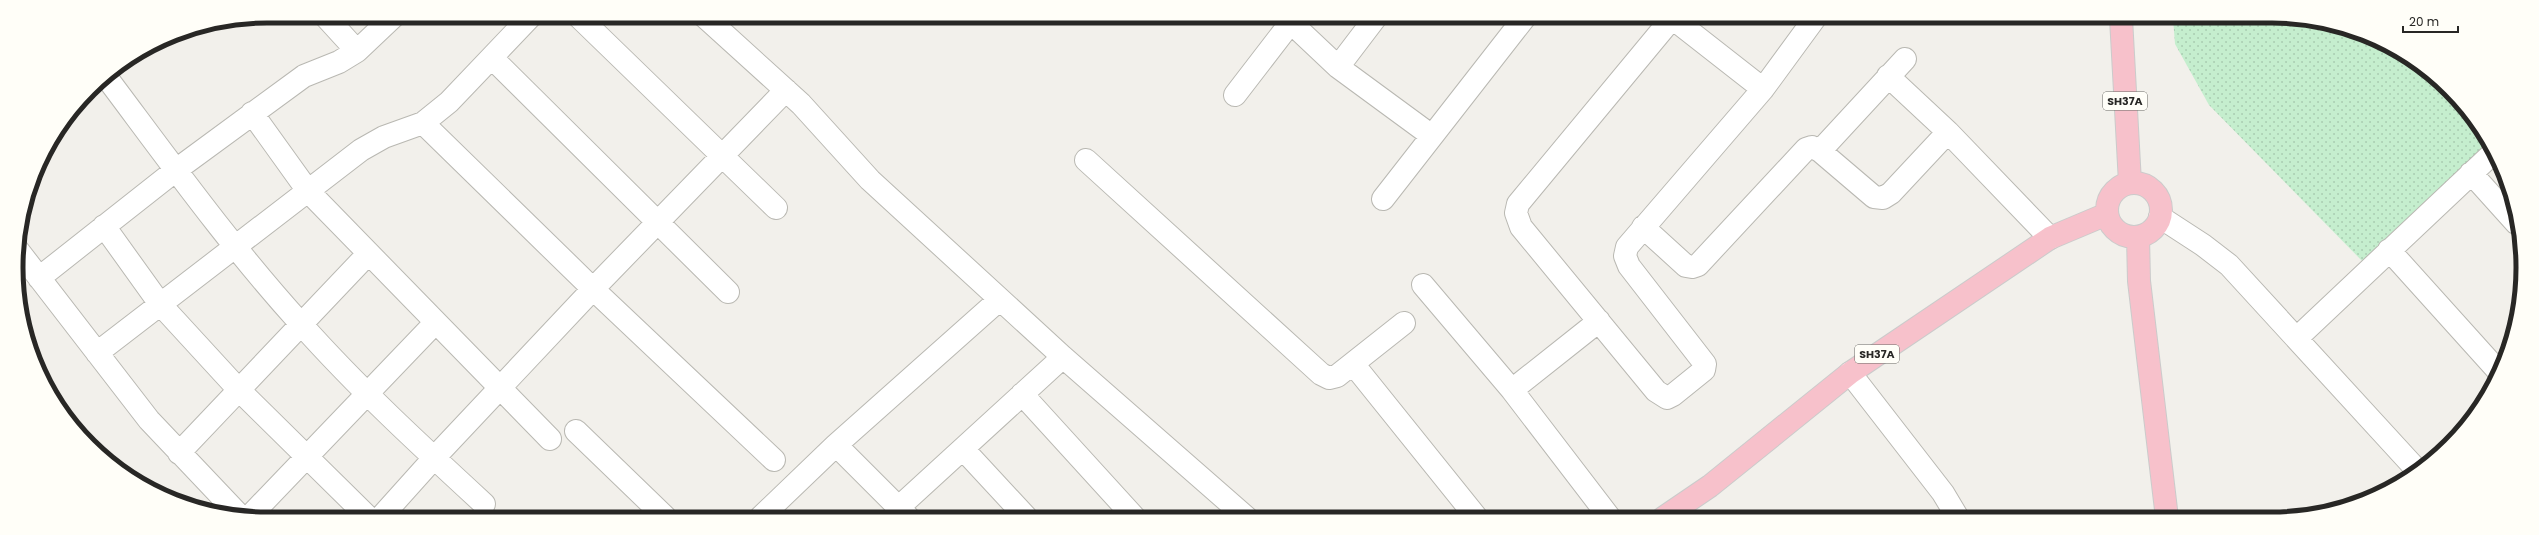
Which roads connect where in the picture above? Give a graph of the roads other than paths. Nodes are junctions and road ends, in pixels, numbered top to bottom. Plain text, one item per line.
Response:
1 (331, 23) edge
2 (387, 23) edge
3 (524, 23) edge
4 (585, 23) edge
5 (712, 23) edge
6 (1287, 23) edge
7 (1294, 23) edge
8 (1371, 23) edge
9 (1520, 23) edge
10 (1668, 23) edge
11 (1678, 23) edge
12 (1811, 23) edge
13 (2121, 23) edge
14 (357, 51) junction
15 (492, 58) junction
16 (1905, 60) dead end
17 (1338, 67) junction
18 (1888, 76) junction
19 (110, 81) edge
20 (1763, 89) junction
21 (786, 90) junction
22 (1235, 95) dead end
23 (252, 113) junction
24 (424, 122) junction
25 (1948, 132) junction
26 (1432, 136) junction
27 (1820, 151) junction
28 (721, 155) junction
29 (2489, 156) edge
30 (1086, 160) dead end
31 (176, 170) junction
32 (2471, 173) junction
33 (2130, 183) junction
34 (308, 191) junction
35 (1383, 200) dead end
36 (776, 208) dead end
37 (2107, 214) junction
38 (2160, 217) junction
39 (2510, 217) edge
40 (657, 222) junction
41 (104, 226) junction
42 (1643, 227) junction
43 (2138, 237) junction
44 (2050, 238) junction
45 (235, 247) junction
46 (2389, 250) junction
47 (368, 254) junction
48 (24, 257) edge
49 (39, 278) junction
50 (1424, 284) dead end
51 (593, 289) junction
52 (728, 292) dead end
53 (999, 300) junction
54 (160, 304) junction
55 (1599, 321) junction
56 (435, 323) junction
57 (1404, 323) dead end
58 (301, 325) junction
59 (2297, 338) junction
60 (97, 353) junction
61 (1062, 357) junction
62 (1354, 365) junction
63 (2495, 367) edge
64 (1850, 373) junction
65 (500, 389) junction
66 (239, 390) junction
67 (1512, 390) junction
68 (368, 393) junction
69 (1022, 394) junction
70 (576, 431) dead end
71 (550, 439) dead end
72 (836, 445) junction
73 (963, 449) junction
74 (179, 453) junction
75 (306, 457) junction
76 (434, 458) junction
77 (774, 460) dead end
78 (2413, 466) edge
79 (484, 504) dead end
80 (234, 510) edge
81 (255, 511) edge
82 (363, 512) edge
83 (385, 512) edge
84 (660, 512) edge
85 (766, 512) edge
86 (904, 512) edge
87 (1021, 512) edge
88 (1130, 512) edge
89 (1240, 512) edge
90 (1472, 512) edge
91 (1605, 512) edge
92 (1672, 512) edge
93 (1954, 512) edge
94 (2166, 512) edge

1 - 14 street
2 - 14 street
3 - 15 street
4 - 28 street
5 - 21 street
6 - 22 street
7 - 17 street
8 - 17 street
9 - 26 street
10 - 55 street
11 - 20 street
12 - 20 street
13 - 33 main road, SH37A
14 - 23 street
15 - 24 street
15 - 40 street
16 - 18 street
17 - 26 street
18 - 25 street
18 - 27 street
19 - 31 street
20 - 42 street
21 - 28 street
21 - 53 street
23 - 31 street
23 - 34 street
24 - 34 street
24 - 51 street
25 - 27 street
25 - 44 street
26 - 35 street
27 - 42 street
28 - 36 street
28 - 40 street
29 - 32 street
30 - 62 street
31 - 41 street
31 - 45 street
32 - 39 street
32 - 46 street
33 - 37 main road
33 - 38 main road
34 - 45 street
34 - 47 street
37 - 43 main road
37 - 44 main road, SH37A
38 - 43 main road
38 - 59 street
40 - 51 street
40 - 52 street
41 - 49 street
41 - 54 street
42 - 55 street
43 - 94 main road
44 - 64 main road, SH37A
45 - 54 street
45 - 58 street
46 - 59 street
46 - 63 street
47 - 56 street
47 - 58 street
48 - 49 street
49 - 60 street
50 - 67 street
51 - 65 street
51 - 77 street
53 - 61 street
53 - 72 street
54 - 60 street
54 - 66 street
55 - 67 street
56 - 65 street
56 - 68 street
57 - 62 street
58 - 66 street
58 - 68 street
59 - 78 street
60 - 74 street
61 - 69 street
61 - 89 street
62 - 90 street
64 - 92 main road, SH37A
64 - 93 street
65 - 71 street
65 - 76 street
66 - 74 street
66 - 75 street
67 - 91 street
68 - 75 street
68 - 76 street
69 - 73 street
69 - 88 street
70 - 84 street
72 - 85 street
72 - 86 street
73 - 86 street
73 - 87 street
74 - 80 street
75 - 81 street
75 - 82 street
76 - 79 street
76 - 83 street

